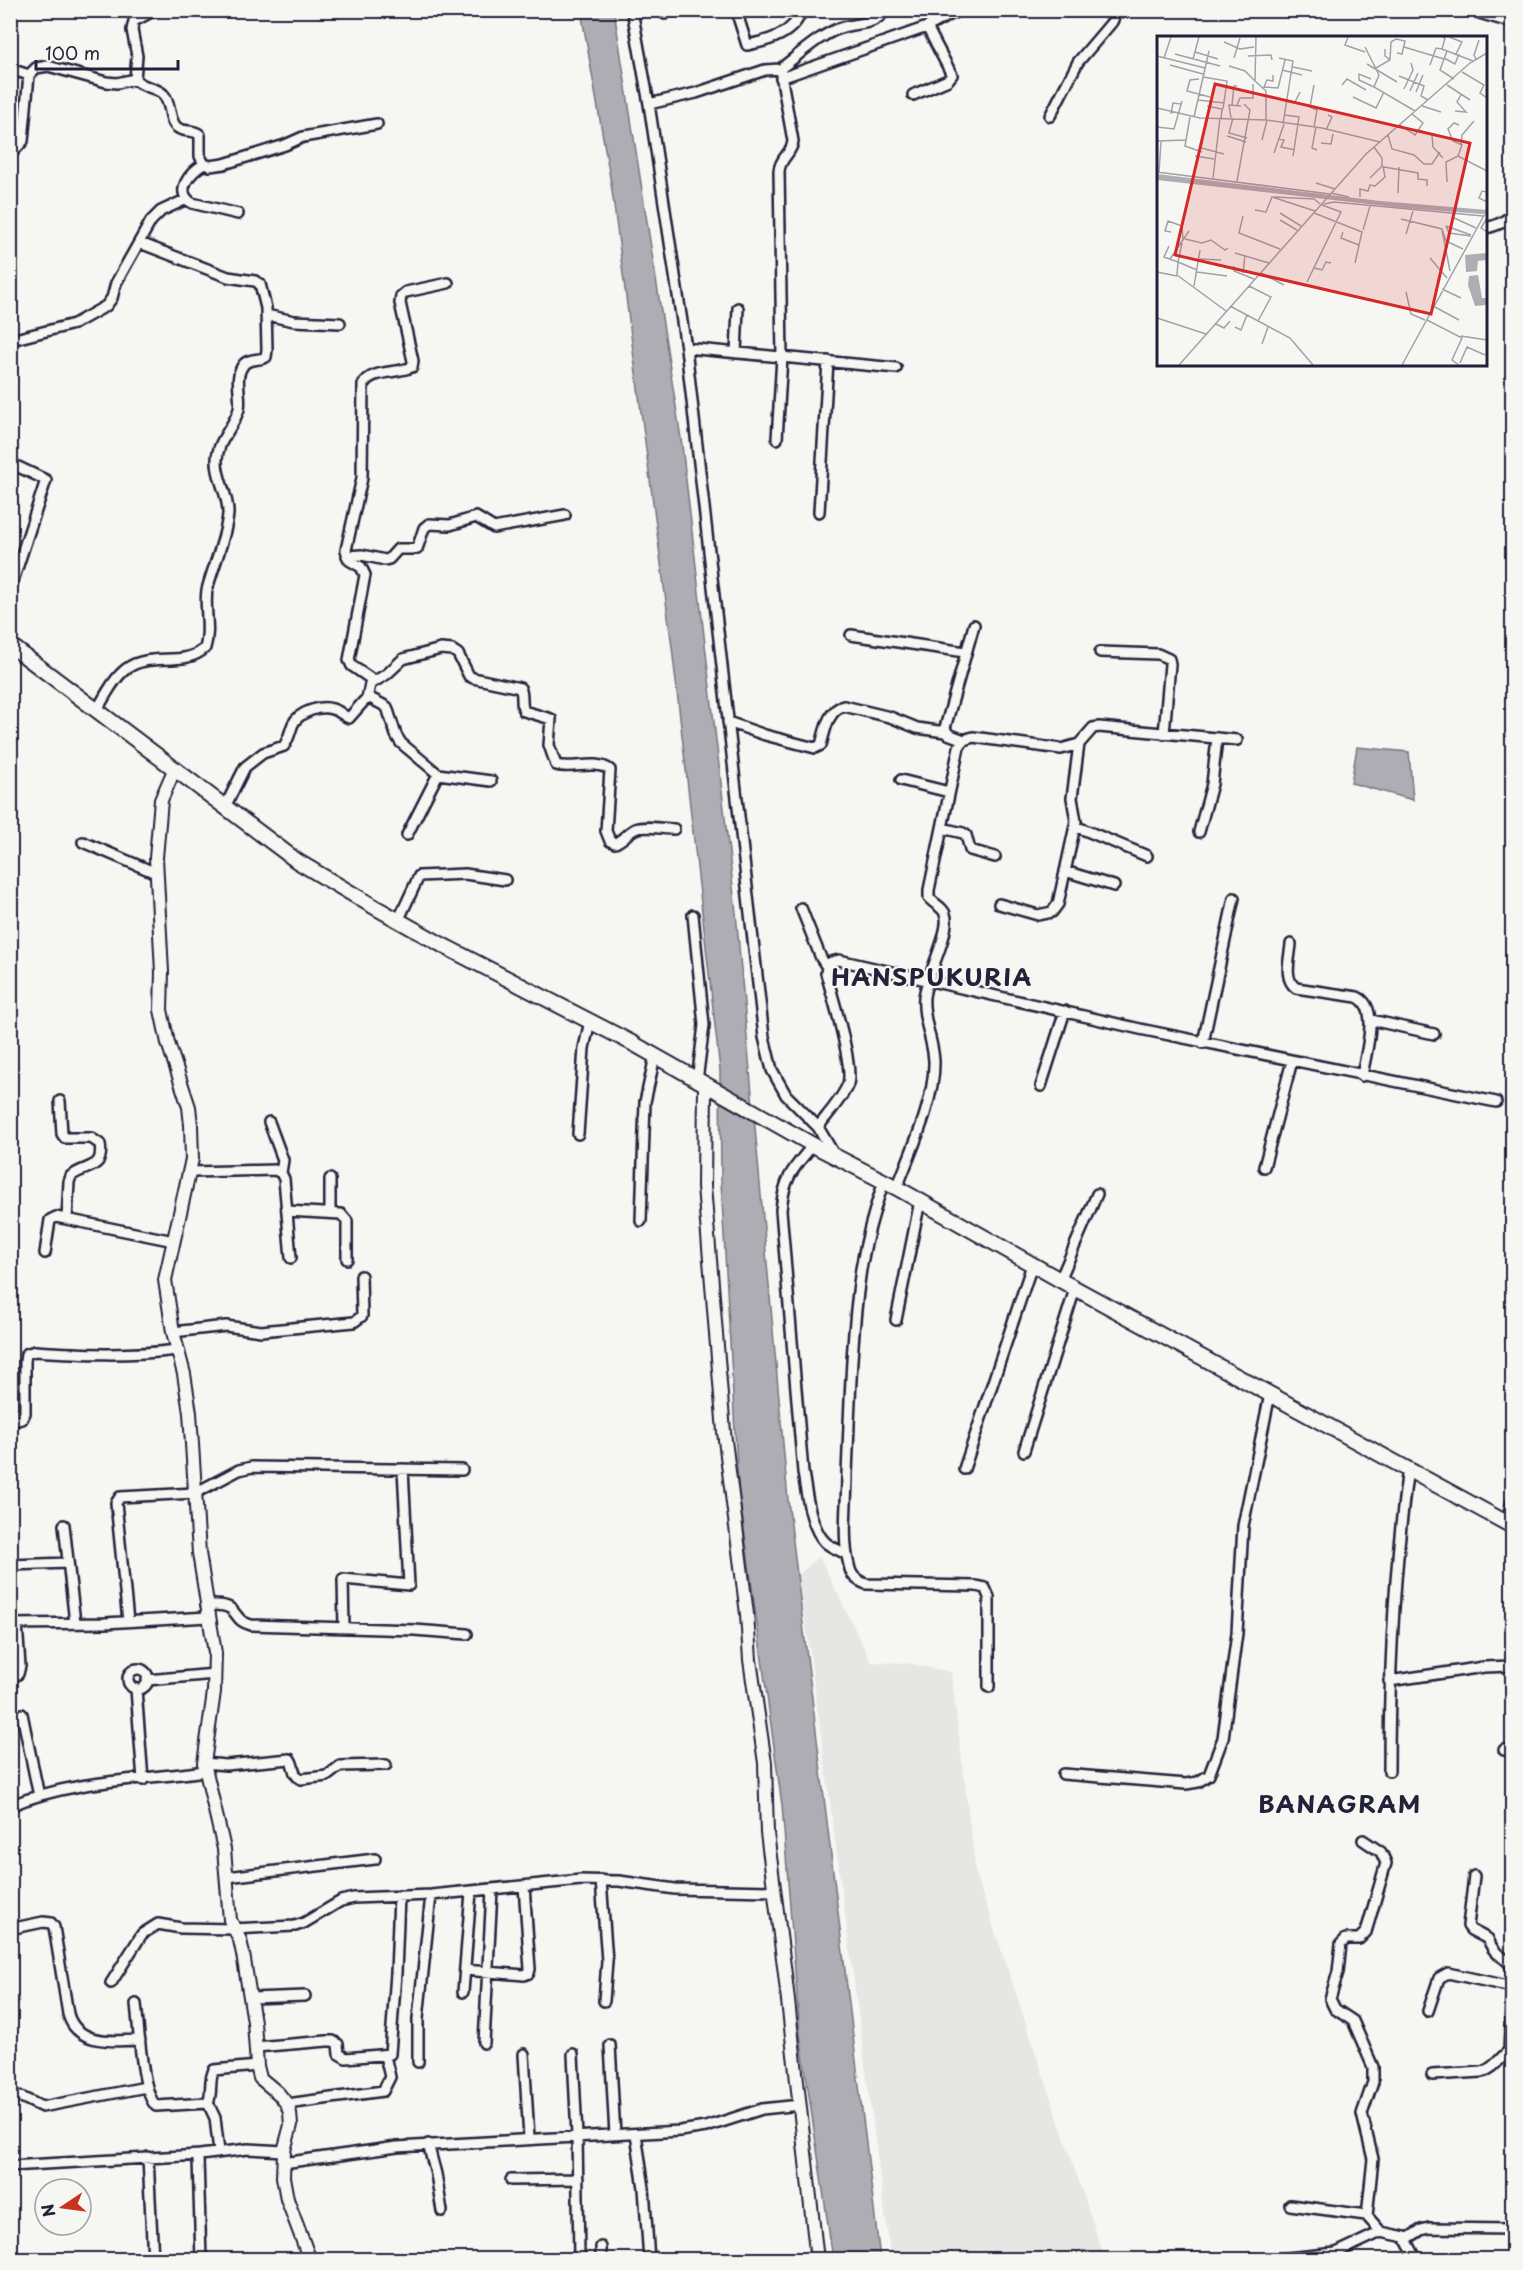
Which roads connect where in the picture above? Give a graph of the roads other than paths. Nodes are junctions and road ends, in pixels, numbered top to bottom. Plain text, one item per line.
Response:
1 (155, 10) edge
2 (632, 10) edge
3 (742, 10) edge
4 (802, 10) edge
5 (885, 10) edge
6 (959, 10) edge
7 (1117, 10) edge
8 (1481, 10) edge
9 (1512, 19) edge
10 (927, 27) junction
11 (10, 69) edge
12 (780, 74) junction
13 (29, 75) junction
14 (135, 79) junction
15 (913, 95) dead end
16 (649, 104) junction
17 (1050, 116) dead end
18 (377, 124) dead end
19 (10, 155) edge
20 (204, 164) junction
21 (187, 199) junction
22 (1512, 213) edge
23 (238, 214) dead end
24 (1487, 227) edge
25 (140, 243) junction
26 (448, 283) dead end
27 (738, 308) dead end
28 (266, 315) junction
29 (340, 323) dead end
30 (12, 338) edge
31 (686, 348) junction
32 (736, 353) junction
33 (782, 357) junction
34 (828, 362) junction
35 (896, 368) dead end
36 (777, 439) dead end
37 (10, 463) edge
38 (819, 512) dead end
39 (565, 515) dead end
40 (347, 556) junction
41 (10, 590) edge
42 (974, 625) dead end
43 (851, 634) dead end
44 (10, 645) edge
45 (965, 652) junction
46 (1100, 652) dead end
47 (374, 681) junction
48 (367, 699) junction
49 (96, 711) junction
50 (728, 722) junction
51 (945, 732) junction
52 (1164, 734) junction
53 (1217, 738) junction
54 (964, 740) junction
55 (1237, 740) dead end
56 (1080, 744) junction
57 (175, 768) junction
58 (438, 774) junction
59 (901, 780) dead end
60 (491, 781) dead end
61 (950, 792) junction
62 (225, 807) junction
63 (1075, 826) junction
64 (942, 828) junction
65 (674, 829) dead end
66 (1199, 832) dead end
67 (407, 835) dead end
68 (83, 842) dead end
69 (1147, 856) dead end
70 (995, 857) dead end
71 (1065, 871) junction
72 (156, 873) junction
73 (505, 880) dead end
74 (1114, 886) dead end
75 (1234, 898) dead end
76 (999, 904) dead end
77 (801, 908) dead end
78 (693, 915) dead end
79 (398, 921) junction
80 (1291, 944) dead end
81 (826, 967) junction
82 (928, 980) junction
83 (1065, 1011) junction
84 (1371, 1020) junction
85 (590, 1021) junction
86 (1434, 1034) dead end
87 (1203, 1043) junction
88 (655, 1056) junction
89 (1292, 1061) junction
90 (1362, 1076) junction
91 (705, 1085) junction
92 (1041, 1086) dead end
93 (60, 1101) dead end
94 (1496, 1102) dead end
95 (269, 1122) dead end
96 (818, 1127) junction
97 (578, 1134) dead end
98 (813, 1145) junction
99 (835, 1156) junction
100 (1264, 1167) dead end
101 (191, 1173) junction
102 (281, 1173) junction
103 (330, 1179) dead end
104 (884, 1181) junction
105 (897, 1188) junction
106 (1097, 1194) dead end
107 (920, 1201) junction
108 (287, 1210) junction
109 (330, 1213) junction
110 (68, 1219) junction
111 (641, 1221) dead end
112 (174, 1241) junction
113 (45, 1253) dead end
114 (291, 1258) dead end
115 (347, 1259) dead end
116 (1032, 1265) junction
117 (361, 1276) dead end
118 (1060, 1280) junction
119 (1075, 1289) junction
120 (896, 1320) dead end
121 (173, 1332) junction
122 (177, 1350) junction
123 (1270, 1394) junction
124 (10, 1422) edge
125 (1024, 1451) dead end
126 (1408, 1468) junction
127 (403, 1469) junction
128 (964, 1469) dead end
129 (462, 1470) dead end
130 (195, 1492) junction
131 (1512, 1502) edge
132 (1509, 1524) edge
133 (64, 1525) dead end
134 (846, 1554) junction
135 (68, 1563) junction
136 (10, 1565) edge
137 (207, 1611) junction
138 (128, 1621) junction
139 (75, 1623) junction
140 (14, 1624) edge
141 (344, 1628) junction
142 (467, 1634) dead end
143 (1512, 1666) edge
144 (215, 1674) junction
145 (10, 1678) edge
146 (147, 1680) junction
147 (1389, 1681) junction
148 (989, 1686) dead end
149 (136, 1689) junction
150 (22, 1714) dead end
151 (386, 1765) dead end
152 (204, 1767) junction
153 (1389, 1771) dead end
154 (1063, 1774) dead end
155 (143, 1780) junction
156 (39, 1796) junction
157 (10, 1806) edge
158 (1363, 1840) dead end
159 (375, 1859) dead end
160 (1474, 1876) dead end
161 (227, 1877) junction
162 (601, 1880) junction
163 (524, 1886) junction
164 (492, 1890) junction
165 (775, 1891) junction
166 (471, 1892) junction
167 (431, 1895) junction
168 (399, 1896) junction
169 (10, 1929) edge
170 (234, 1929) junction
171 (1512, 1968) edge
172 (465, 1970) junction
173 (487, 1973) junction
174 (1512, 1982) edge
175 (111, 1983) dead end
176 (1512, 1987) edge
177 (463, 1992) dead end
178 (305, 1995) dead end
179 (251, 1998) junction
180 (604, 2001) dead end
181 (136, 2004) dead end
182 (1428, 2011) dead end
183 (140, 2040) junction
184 (484, 2043) dead end
185 (610, 2045) dead end
186 (256, 2047) junction
187 (1510, 2050) edge
188 (524, 2054) dead end
189 (573, 2054) dead end
190 (385, 2056) junction
191 (418, 2062) dead end
192 (257, 2066) junction
193 (1432, 2075) dead end
194 (146, 2087) junction
195 (10, 2098) edge
196 (208, 2103) junction
197 (287, 2104) junction
198 (800, 2105) junction
199 (636, 2134) junction
200 (615, 2135) junction
201 (577, 2136) junction
202 (529, 2138) junction
203 (428, 2144) junction
204 (219, 2152) junction
205 (200, 2155) junction
206 (148, 2157) junction
207 (284, 2157) junction
208 (10, 2166) edge
209 (578, 2179) junction
210 (511, 2180) dead end
211 (1290, 2205) dead end
212 (442, 2211) dead end
213 (1367, 2216) junction
214 (1512, 2229) edge
215 (1381, 2232) junction
216 (1407, 2239) junction
217 (601, 2247) dead end
218 (153, 2259) edge
219 (201, 2259) edge
220 (310, 2259) edge
221 (577, 2259) edge
222 (601, 2259) edge
223 (649, 2259) edge
224 (817, 2259) edge
225 (1268, 2259) edge
226 (1417, 2259) edge

1 - 14 street
2 - 16 street
3 - 4 street
5 - 12 street
6 - 10 street
7 - 17 street
8 - 9 highway
10 - 12 street
10 - 15 street
11 - 13 street
12 - 16 street
12 - 33 street
13 - 14 street
13 - 19 street
14 - 20 street
16 - 31 street
18 - 20 street
20 - 21 street
21 - 23 street
21 - 25 street
22 - 24 street
25 - 28 street
25 - 30 street
26 - 40 street
27 - 32 street
28 - 29 street
28 - 49 street
31 - 32 street
31 - 50 street
32 - 33 street
33 - 34 street
33 - 36 street
34 - 35 street
34 - 38 street
37 - 41 street
39 - 40 street
40 - 47 street
42 - 45 street
43 - 45 street
44 - 49 main road
45 - 51 street
46 - 52 street
47 - 48 street
47 - 65 street
48 - 58 street
48 - 62 street
49 - 57 main road
50 - 51 street
50 - 96 street
51 - 54 street
52 - 53 street
52 - 56 street
53 - 55 street
53 - 66 street
54 - 56 street
54 - 61 street
56 - 63 street
57 - 62 main road
57 - 72 street
58 - 60 street
58 - 67 street
59 - 61 street
61 - 64 street
62 - 79 main road
63 - 69 street
63 - 71 street
64 - 70 street
64 - 82 street
68 - 72 street
71 - 74 street
71 - 76 street
72 - 101 street
73 - 79 street
75 - 87 street
77 - 81 street
78 - 91 street
79 - 85 main road
80 - 84 street
81 - 82 street
81 - 96 street
82 - 83 street
82 - 105 street
83 - 87 street
83 - 92 street
84 - 86 street
84 - 90 street
85 - 88 main road
85 - 97 street
87 - 89 street
88 - 91 main road
88 - 111 street
89 - 90 street
89 - 100 street
90 - 94 street
91 - 98 main road
91 - 165 street
93 - 110 street
95 - 102 street
96 - 99 street
98 - 99 main road
98 - 134 street
99 - 104 main road
101 - 102 street
101 - 112 street
102 - 108 street
103 - 109 street
104 - 105 main road
104 - 134 street
105 - 107 main road
106 - 118 street
107 - 116 main road
107 - 120 street
108 - 109 street
108 - 114 street
109 - 115 street
110 - 112 street
110 - 113 street
112 - 121 street
116 - 118 main road
116 - 128 street
117 - 121 street
118 - 119 main road
119 - 123 main road
119 - 125 street
121 - 122 street
122 - 124 street
122 - 130 street
123 - 126 main road
123 - 154 street
126 - 132 main road
126 - 147 street
127 - 129 street
127 - 130 street
127 - 141 street
130 - 137 street
130 - 138 street
131 - 132 street
133 - 135 street
134 - 148 street
135 - 136 street
135 - 139 street
137 - 138 street
137 - 141 street
137 - 144 street
138 - 139 street
139 - 140 street
140 - 145 street
141 - 142 street
143 - 147 street
144 - 146 street
144 - 152 street
146 - 149 street
146 - 149 street
147 - 153 street
149 - 155 street
150 - 156 street
151 - 152 street
152 - 155 street
152 - 161 street
155 - 156 street
156 - 157 street
158 - 213 street
159 - 161 street
160 - 171 street
161 - 170 street
162 - 163 street
162 - 165 street
162 - 180 street
163 - 164 street
163 - 173 street
164 - 166 street
164 - 173 street
165 - 198 street
166 - 167 street
166 - 172 street
167 - 168 street
167 - 191 street
168 - 170 street
168 - 190 street
169 - 183 street
170 - 175 street
170 - 179 street
172 - 173 street
172 - 177 street
173 - 184 street
174 - 176 street
176 - 182 street
176 - 187 street
178 - 179 street
179 - 186 street
181 - 183 street
183 - 194 street
185 - 200 street
186 - 190 street
186 - 192 street
187 - 193 street
188 - 202 street
189 - 201 street
190 - 197 street
192 - 196 street
192 - 197 street
194 - 195 street
194 - 196 street
196 - 204 street
197 - 207 street
198 - 199 street
198 - 224 street
199 - 200 street
199 - 223 street
200 - 201 street
201 - 202 street
201 - 209 street
202 - 203 street
203 - 207 street
203 - 212 street
204 - 205 street
204 - 207 street
205 - 206 street
205 - 219 street
206 - 208 street
206 - 218 street
207 - 220 street
209 - 210 street
209 - 221 street
211 - 213 street
213 - 215 street
214 - 216 street
215 - 216 street
215 - 225 street
216 - 226 street
217 - 222 street

